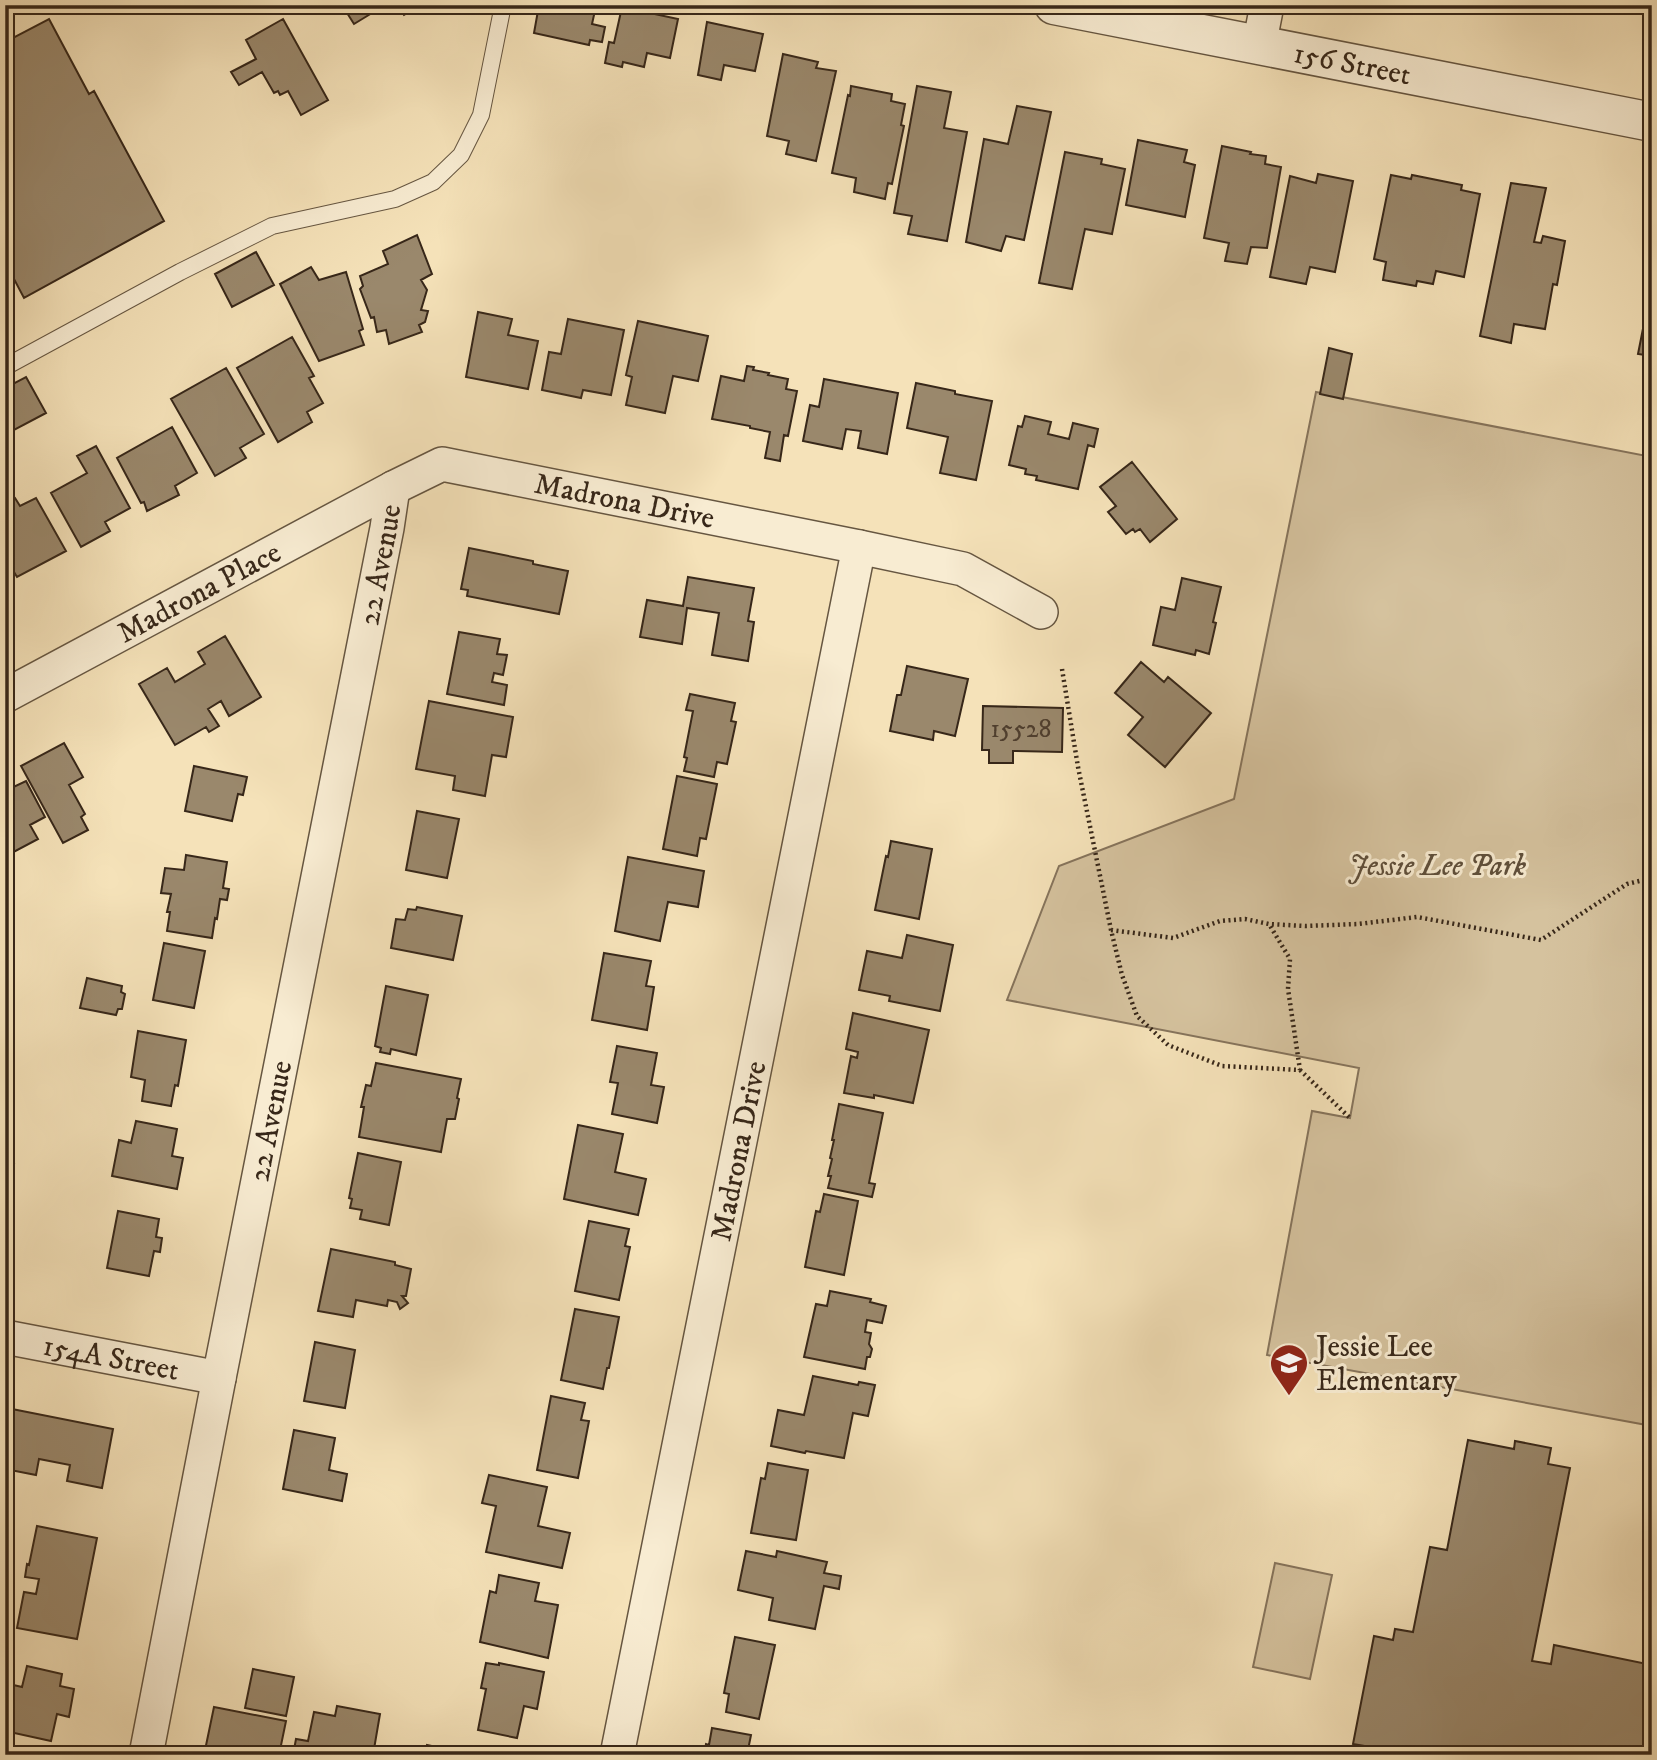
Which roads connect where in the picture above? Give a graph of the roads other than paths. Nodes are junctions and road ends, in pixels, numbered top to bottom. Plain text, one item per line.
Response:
1 (503, 5) edge
2 (1054, 5) edge
3 (1266, 5) edge
4 (1259, 46) junction
5 (1652, 122) edge
6 (6, 365) edge
7 (393, 488) junction
8 (859, 547) junction
9 (1041, 612) dead end
10 (5, 696) edge
11 (5, 1337) edge
12 (219, 1378) junction
13 (146, 1755) edge
14 (617, 1755) edge

1 - 6 lane
2 - 4 street, 156 Street
3 - 4 street
4 - 5 street, 156 Street
7 - 8 street, Madrona Drive
7 - 10 street, Madrona Place
7 - 12 street, 22 Avenue
8 - 9 street, Madrona Drive
8 - 14 street, Madrona Drive
11 - 12 street, 154A Street
12 - 13 street, 22 Avenue

